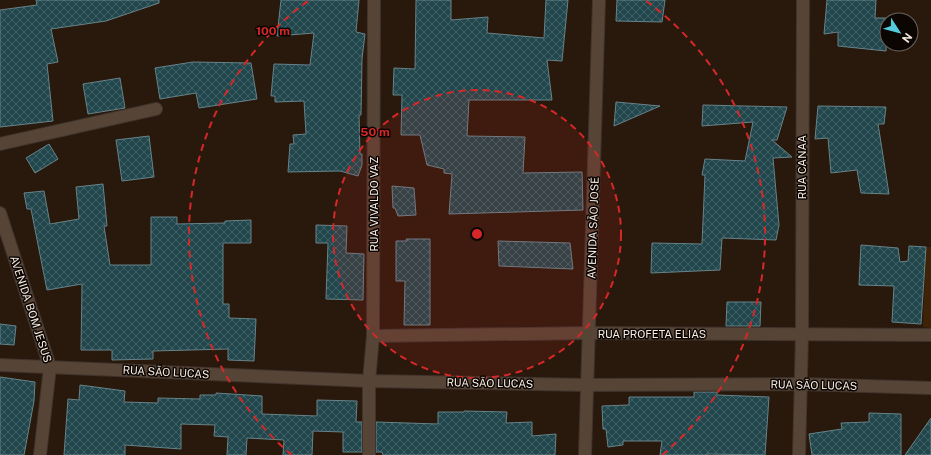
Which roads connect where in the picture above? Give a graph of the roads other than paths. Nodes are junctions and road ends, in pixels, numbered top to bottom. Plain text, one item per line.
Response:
1 (374, 0) edge
2 (599, 0) edge
3 (802, 0) edge
4 (156, 109) dead end
5 (0, 144) edge
6 (0, 213) edge
7 (590, 333) junction
8 (802, 334) junction
9 (931, 335) edge
10 (373, 336) junction
11 (0, 364) edge
12 (50, 367) junction
13 (369, 381) junction
14 (801, 384) junction
15 (587, 385) junction
16 (931, 388) edge
17 (40, 455) edge
18 (369, 455) edge
19 (585, 455) edge
20 (799, 455) edge

1 - 10 street, RUA VIVALDO VAZ
2 - 7 street, AVENIDA SÃO JOSÉ
3 - 8 street, RUA CANAA
4 - 5 street
6 - 12 street, AVENIDA BOM JESUS
7 - 8 street, RUA PROFETA ELIAS
7 - 10 street, RUA PROFETA ELIAS
7 - 15 street, AVENIDA SÃO JOSÉ
8 - 9 street, RUA PROFETA ELIAS
8 - 14 street
10 - 13 street, RUA VIVALDO VAZ
11 - 12 street, RUA SÃO LUCAS
12 - 13 street, RUA SÃO LUCAS
12 - 17 street, AVENIDA BOM JESUS
13 - 15 street, RUA SÃO LUCAS
13 - 18 street, RUA VIVALDO VAZ
14 - 15 street, RUA SÃO LUCAS
14 - 16 street, RUA SÃO LUCAS
14 - 20 street
15 - 19 street, AVENIDA SÃO JOSÉ

